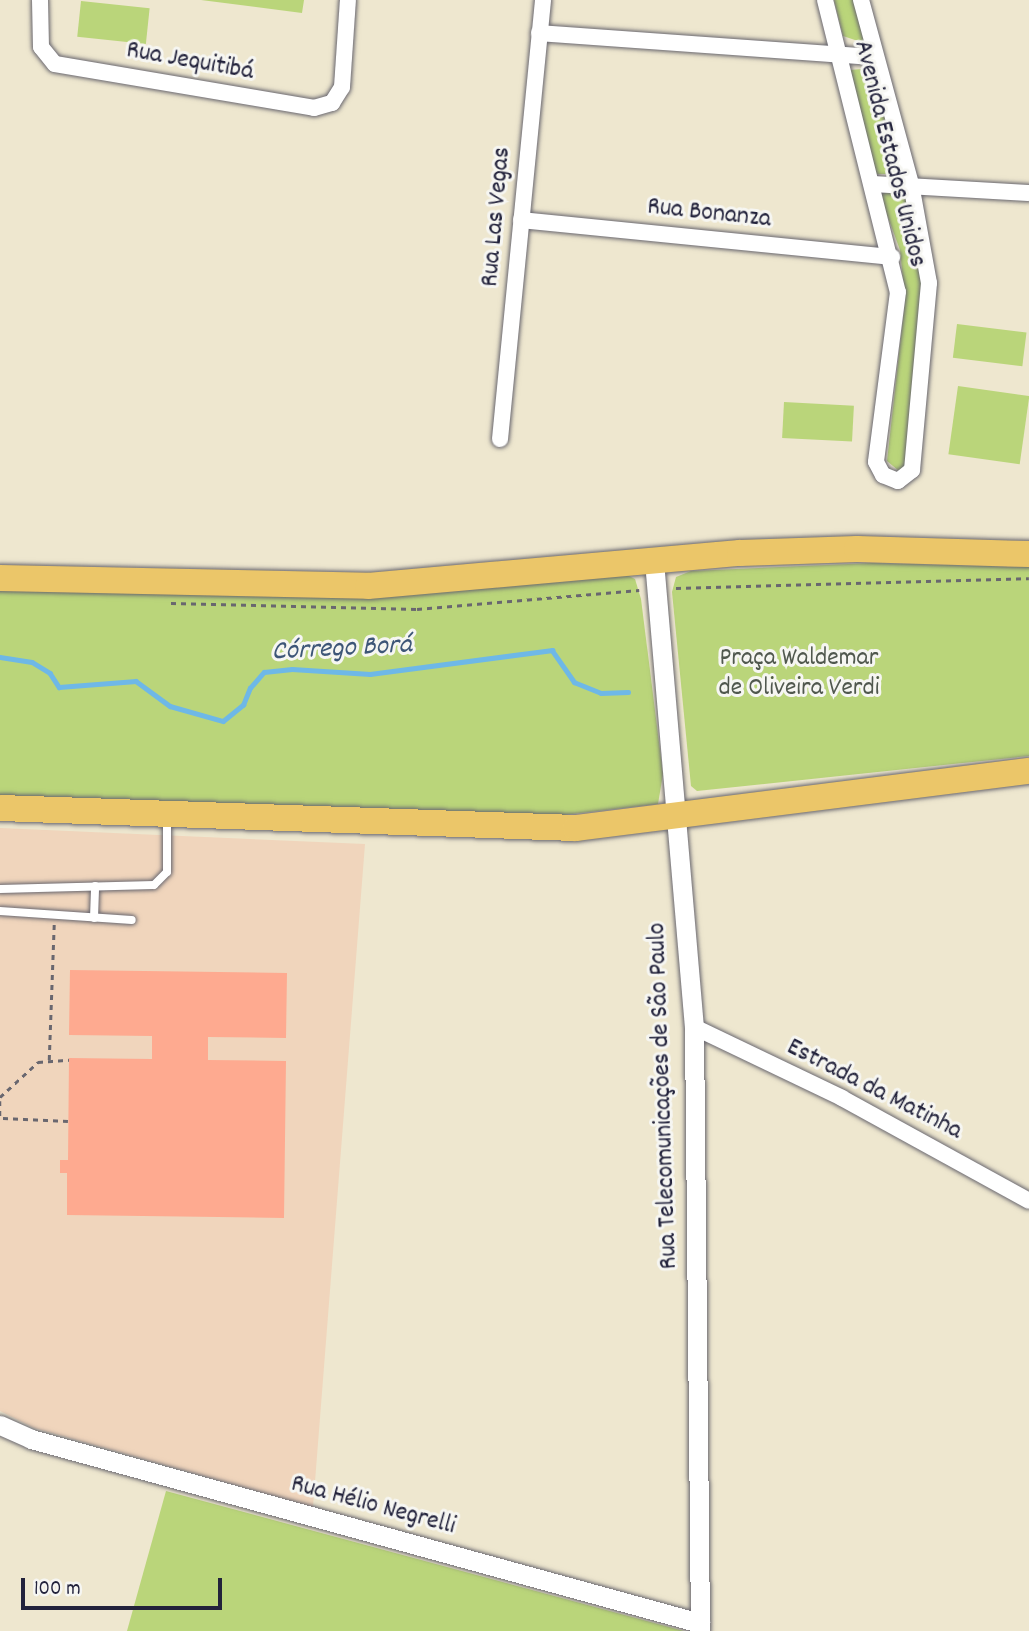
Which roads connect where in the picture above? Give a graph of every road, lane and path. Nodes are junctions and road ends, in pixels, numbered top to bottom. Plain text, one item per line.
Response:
1 (40, 0) edge
2 (348, 0) edge
3 (543, 0) edge
4 (825, 0) edge
5 (861, 0) edge
6 (539, 33) junction
7 (838, 56) junction
8 (875, 57) junction
9 (872, 184) junction
10 (911, 184) junction
11 (1029, 193) edge
12 (521, 220) junction
13 (892, 257) junction
14 (500, 439) dead end
15 (1029, 554) edge
16 (654, 561) junction
17 (0, 578) edge
18 (1029, 578) edge
19 (676, 588) dead end
20 (640, 590) dead end
21 (642, 604) dead end
22 (1029, 771) edge
23 (0, 808) edge
24 (167, 814) junction
25 (677, 815) junction
26 (95, 886) junction
27 (0, 889) edge
28 (0, 911) edge
29 (54, 916) junction
30 (94, 918) junction
31 (132, 920) dead end
32 (694, 1027) junction
33 (49, 1060) junction
34 (69, 1060) dead end
35 (0, 1099) edge
36 (1, 1118) edge
37 (68, 1121) dead end
38 (1029, 1201) edge
39 (0, 1425) edge
40 (31, 1439) junction
41 (0, 1443) edge
42 (700, 1627) edge

1 - 2 street, Rua Jequitibá
3 - 6 street, Rua Las Vegas
4 - 7 street, Avenida Estados Unidos
5 - 8 street, Avenida Estados Unidos
6 - 7 street
6 - 12 street, Rua Las Vegas
7 - 8 street
7 - 9 street, Avenida Estados Unidos
8 - 10 street, Avenida Estados Unidos
9 - 10 street
9 - 13 street, Avenida Estados Unidos
10 - 11 street
10 - 13 street, Avenida Estados Unidos
12 - 13 street, Rua Bonanza
12 - 14 street, Rua Las Vegas
15 - 16 main road
16 - 17 main road
16 - 25 street, Rua Telecomunicações de São Paulo
18 - 19 path
20 - 21 path
22 - 25 main road
23 - 24 main road
24 - 25 main road
24 - 26 lane
25 - 32 street, Rua Telecomunicações de São Paulo
26 - 27 lane
26 - 30 lane
28 - 29 lane
29 - 30 lane
29 - 33 path
30 - 31 lane
32 - 38 street, Estrada da Matinha
32 - 42 street, Rua Telecomunicações de São Paulo
33 - 34 path
33 - 35 path
35 - 36 path
36 - 37 path
39 - 40 street, Rua Hélio Negrelli
40 - 41 street, Rua Hélio Negrelli
40 - 42 street, Rua Hélio Negrelli

